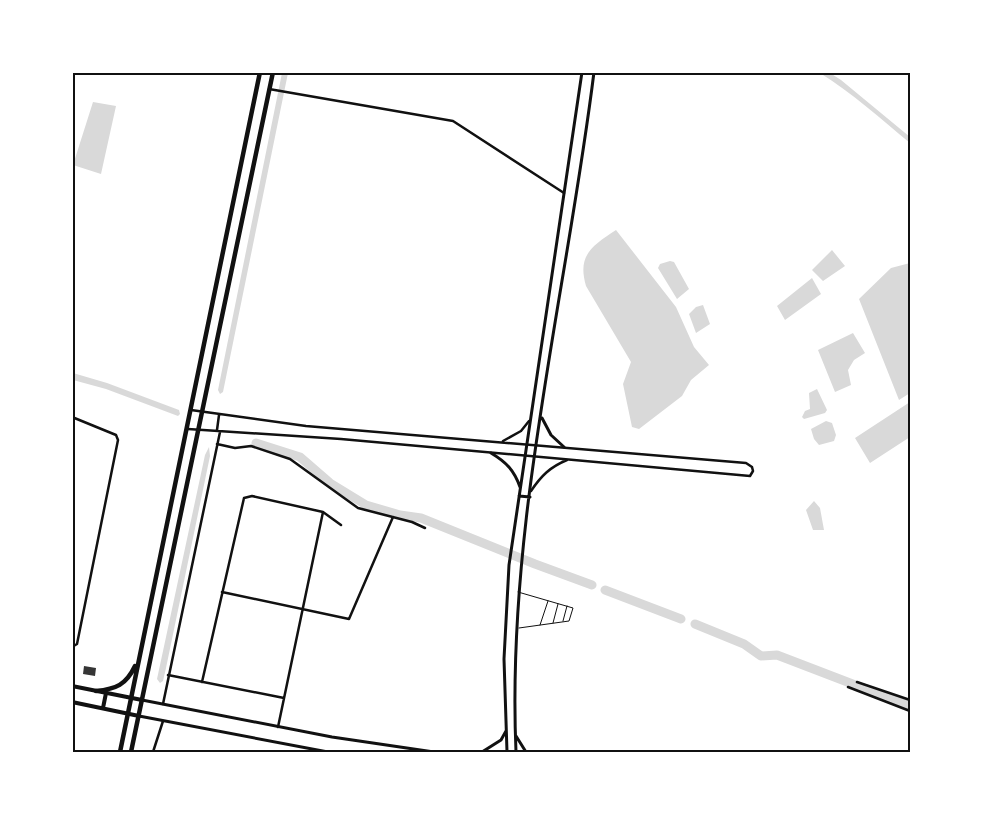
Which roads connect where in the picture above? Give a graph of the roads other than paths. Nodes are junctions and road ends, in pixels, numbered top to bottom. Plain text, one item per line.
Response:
1 (260, 72) edge
2 (273, 72) edge
3 (582, 72) edge
4 (594, 72) edge
5 (269, 89) junction
6 (565, 194) junction
7 (194, 393) junction
8 (205, 394) junction
9 (190, 410) junction
10 (202, 412) junction
11 (219, 414) junction
12 (72, 417) edge
13 (541, 418) junction
14 (530, 420) junction
15 (186, 429) junction
16 (198, 430) junction
17 (219, 431) junction
18 (500, 442) junction
19 (217, 444) junction
20 (527, 444) junction
21 (183, 445) junction
22 (537, 445) junction
23 (194, 447) junction
24 (564, 447) junction
25 (491, 453) junction
26 (525, 456) junction
27 (536, 457) junction
28 (567, 460) junction
29 (520, 488) junction
30 (531, 491) junction
31 (519, 496) junction
32 (530, 498) junction
33 (323, 512) junction
34 (393, 517) junction
35 (341, 525) dead end
36 (425, 528) dead end
37 (222, 592) junction
38 (518, 592) junction
39 (548, 600) junction
40 (558, 603) junction
41 (568, 606) junction
42 (302, 610) junction
43 (563, 622) junction
44 (553, 624) junction
45 (540, 625) junction
46 (515, 629) junction
47 (72, 647) edge
48 (138, 660) junction
49 (168, 675) junction
50 (202, 682) junction
51 (857, 682) dead end
52 (72, 686) edge
53 (848, 687) dead end
54 (96, 691) junction
55 (106, 693) junction
56 (131, 698) junction
57 (284, 698) junction
58 (142, 700) junction
59 (910, 700) edge
60 (72, 702) edge
61 (163, 704) junction
62 (103, 708) junction
63 (910, 711) edge
64 (128, 713) junction
65 (139, 716) junction
66 (164, 720) junction
67 (278, 727) junction
68 (506, 730) junction
69 (515, 734) junction
70 (120, 752) edge
71 (131, 752) edge
72 (153, 752) edge
73 (328, 752) edge
74 (434, 752) edge
75 (482, 752) edge
76 (507, 752) edge
77 (516, 752) edge
78 (526, 752) edge

1 - 7 highway
2 - 5 highway
3 - 6 street
4 - 13 street
5 - 6 street
5 - 8 highway
6 - 14 street
7 - 8 highway
7 - 9 highway
8 - 10 highway
9 - 10 street
9 - 15 highway
10 - 11 street
10 - 16 highway
11 - 17 street
11 - 18 street
12 - 47 street
13 - 22 street
13 - 24 street
14 - 18 street
14 - 20 street
15 - 16 street
15 - 21 highway
16 - 17 street
16 - 23 highway
17 - 19 street
17 - 25 street
18 - 20 street
19 - 34 street
19 - 49 street
20 - 22 street
20 - 26 street
21 - 23 highway
21 - 48 highway
22 - 24 street
22 - 27 street
23 - 58 highway
24 - 28 street
25 - 26 street
25 - 29 street
26 - 27 street
26 - 29 street
27 - 28 street
27 - 30 street
28 - 30 street
29 - 31 street
30 - 32 street
31 - 32 street
31 - 68 street
32 - 38 street
33 - 35 street
33 - 37 street
33 - 42 street
34 - 36 street
34 - 42 street
37 - 42 street
37 - 50 street
38 - 39 lane
38 - 46 street
39 - 40 lane
39 - 45 lane
40 - 41 lane
40 - 44 lane
41 - 43 lane
41 - 43 lane
42 - 57 street
43 - 44 lane
44 - 45 lane
45 - 46 lane
46 - 69 street
48 - 54 highway
48 - 56 highway
49 - 50 street
49 - 61 street
50 - 57 street
51 - 59 street
52 - 54 main road
53 - 63 street
54 - 55 main road
55 - 56 main road
55 - 62 main road
56 - 58 main road
56 - 64 highway
57 - 67 street
58 - 61 street
58 - 65 highway
60 - 62 main road
61 - 67 street
62 - 64 main road
64 - 65 main road
64 - 70 highway
65 - 66 street
65 - 71 highway
66 - 72 street
66 - 73 street
67 - 74 street
68 - 75 street
68 - 76 street
69 - 77 street
69 - 78 street

